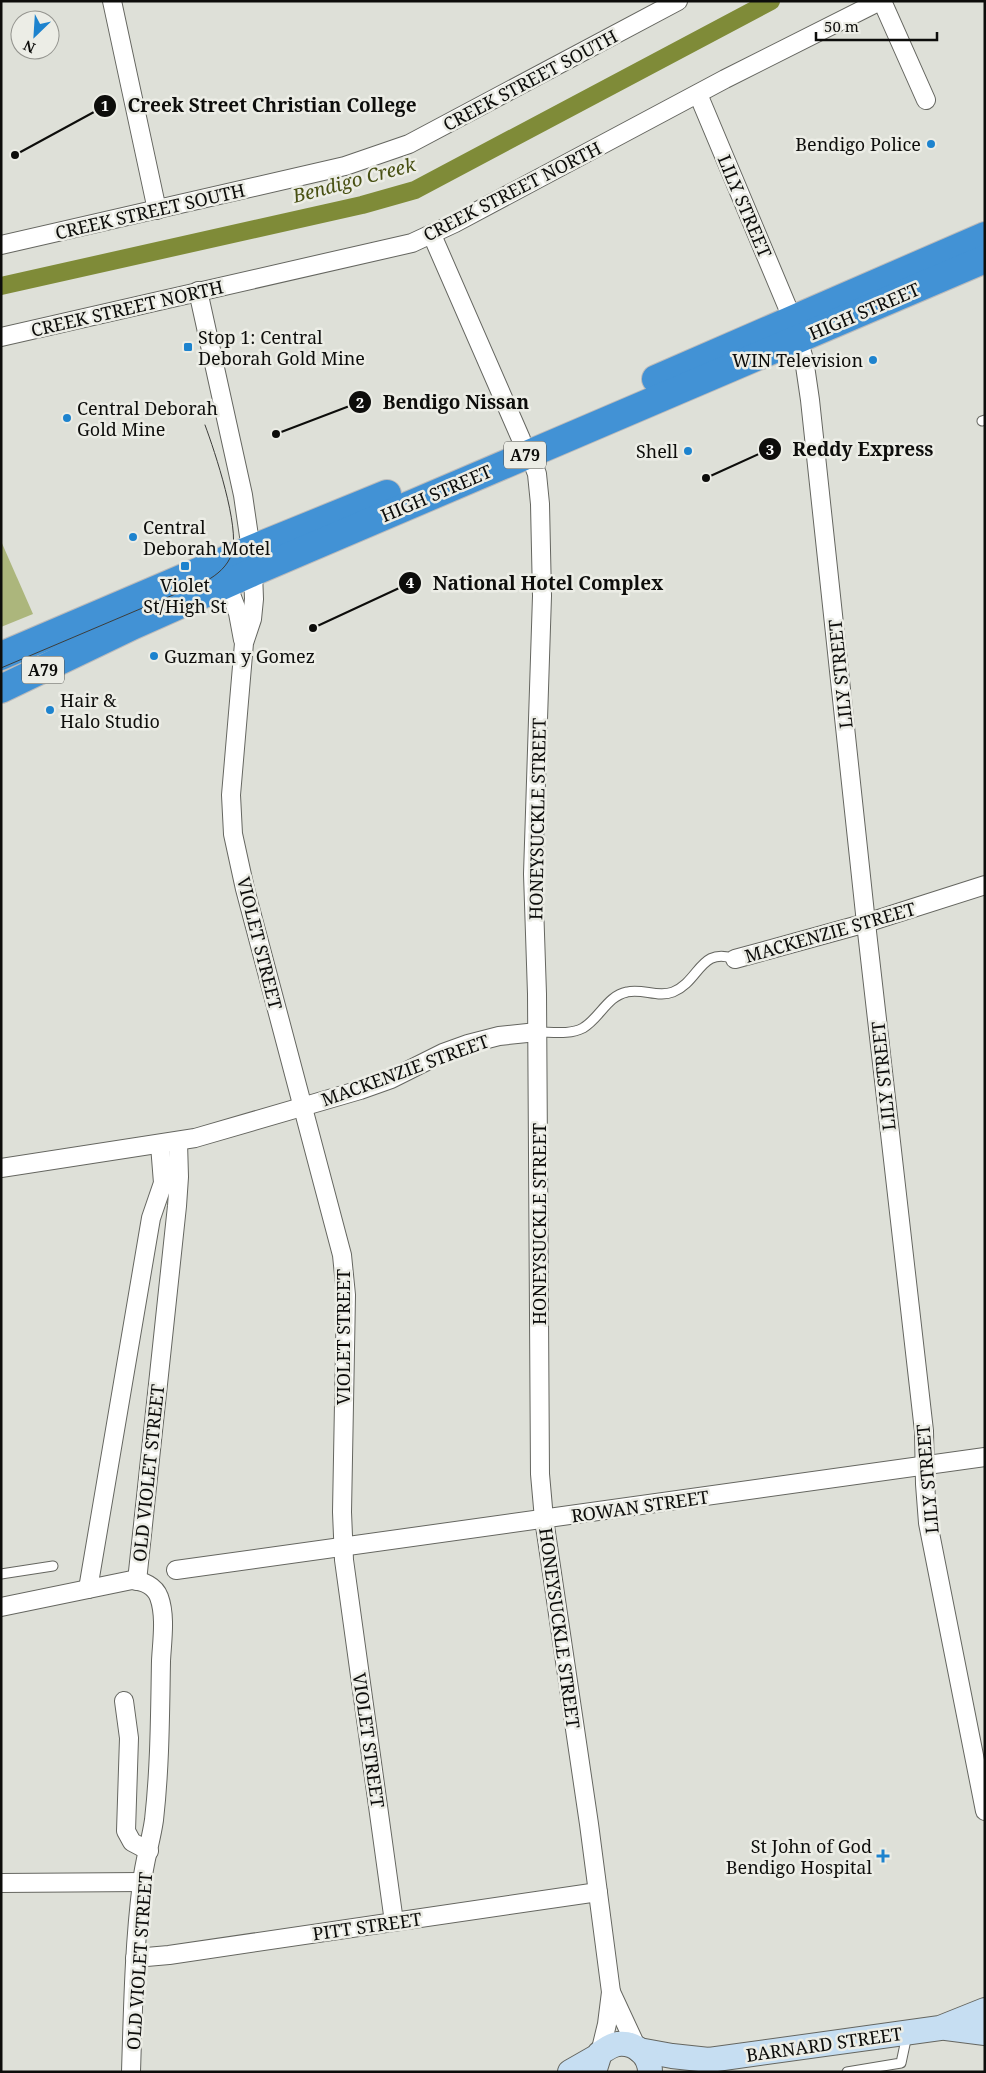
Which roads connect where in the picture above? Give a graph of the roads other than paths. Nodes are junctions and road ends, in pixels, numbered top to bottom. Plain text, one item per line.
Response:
1 (112, 1) edge
2 (678, 1) edge
3 (881, 1) edge
4 (657, 6) edge
5 (698, 94) junction
6 (926, 100) dead end
7 (157, 210) junction
8 (432, 235) junction
9 (985, 236) edge
10 (1, 245) edge
11 (985, 259) edge
12 (198, 291) junction
13 (795, 328) junction
14 (1, 337) edge
15 (525, 446) junction
16 (252, 561) junction
17 (222, 574) junction
18 (109, 623) junction
19 (244, 643) junction
20 (1, 656) edge
21 (1, 689) edge
22 (985, 885) edge
23 (866, 923) junction
24 (735, 959) joint
25 (538, 1032) junction
26 (302, 1106) junction
27 (178, 1142) junction
28 (160, 1145) junction
29 (1, 1168) edge
30 (985, 1457) edge
31 (924, 1465) junction
32 (544, 1519) junction
33 (343, 1546) junction
34 (53, 1566) dead end
35 (176, 1570) dead end
36 (1, 1574) edge
37 (137, 1581) junction
38 (88, 1589) junction
39 (1, 1607) edge
40 (124, 1701) dead end
41 (985, 1811) edge
42 (149, 1851) junction
43 (142, 1882) junction
44 (1, 1883) edge
45 (598, 1892) junction
46 (394, 1922) junction
47 (135, 1958) junction
48 (611, 1992) junction
49 (985, 2010) edge
50 (940, 2028) junction
51 (907, 2032) junction
52 (985, 2033) edge
53 (638, 2049) junction
54 (597, 2060) edge
55 (709, 2060) junction
56 (132, 2072) edge
57 (570, 2072) edge
58 (650, 2072) edge
59 (678, 2072) edge
60 (847, 2072) edge

1 - 7 street
2 - 4 street, CREEK STREET SOUTH
3 - 5 street, CREEK STREET NORTH
3 - 6 street
4 - 7 street, CREEK STREET SOUTH
5 - 8 street, CREEK STREET NORTH
5 - 13 street, LILY STREET
7 - 10 street, CREEK STREET SOUTH
8 - 12 street, CREEK STREET NORTH
8 - 15 street, HONEYSUCKLE STREET
9 - 13 highway, HIGH STREET / A79
11 - 13 highway, HIGH STREET / A79
12 - 14 street, CREEK STREET NORTH
12 - 16 street, VIOLET STREET
13 - 15 highway, HIGH STREET / A79
13 - 23 street, LILY STREET
15 - 16 highway, HIGH STREET / A79
15 - 25 street, HONEYSUCKLE STREET
16 - 17 highway, HIGH STREET / A79
16 - 19 street, VIOLET STREET
17 - 18 highway, HIGH STREET / A79
17 - 19 street, VIOLET STREET
18 - 20 highway, HIGH STREET / A79
18 - 21 highway, HIGH STREET / A79
19 - 26 street, VIOLET STREET
22 - 23 street, MACKENZIE STREET
23 - 24 street, MACKENZIE STREET
23 - 31 street, LILY STREET
24 - 25 lane, MACKENZIE STREET
25 - 26 street, MACKENZIE STREET
25 - 32 street, HONEYSUCKLE STREET
26 - 27 street, MACKENZIE STREET
26 - 33 street, VIOLET STREET
27 - 28 street, MACKENZIE STREET
27 - 37 street, OLD VIOLET STREET
28 - 29 street, MACKENZIE STREET
28 - 38 street, OLD VIOLET STREET
30 - 31 street, ROWAN STREET
31 - 32 street, ROWAN STREET
31 - 41 street, LILY STREET
32 - 33 street, ROWAN STREET
32 - 45 street, HONEYSUCKLE STREET
33 - 35 street, ROWAN STREET
33 - 46 street, VIOLET STREET
34 - 36 lane
37 - 38 street
37 - 42 street, OLD VIOLET STREET
38 - 39 street
40 - 42 street, OLD VIOLET STREET
42 - 43 street, OLD VIOLET STREET
43 - 44 street
43 - 47 street, OLD VIOLET STREET
45 - 46 street, PITT STREET
45 - 48 street, HONEYSUCKLE STREET
46 - 47 street, PITT STREET
47 - 56 street, OLD VIOLET STREET
48 - 53 street, HONEYSUCKLE STREET
48 - 54 street, HONEYSUCKLE STREET
49 - 50 street, BARNARD STREET
50 - 51 street, BARNARD STREET
50 - 52 street, BARNARD STREET
51 - 55 street, BARNARD STREET
51 - 60 lane
53 - 54 street, BARNARD STREET
53 - 55 street, BARNARD STREET
53 - 58 street
54 - 57 street
55 - 59 street, BARNARD STREET

